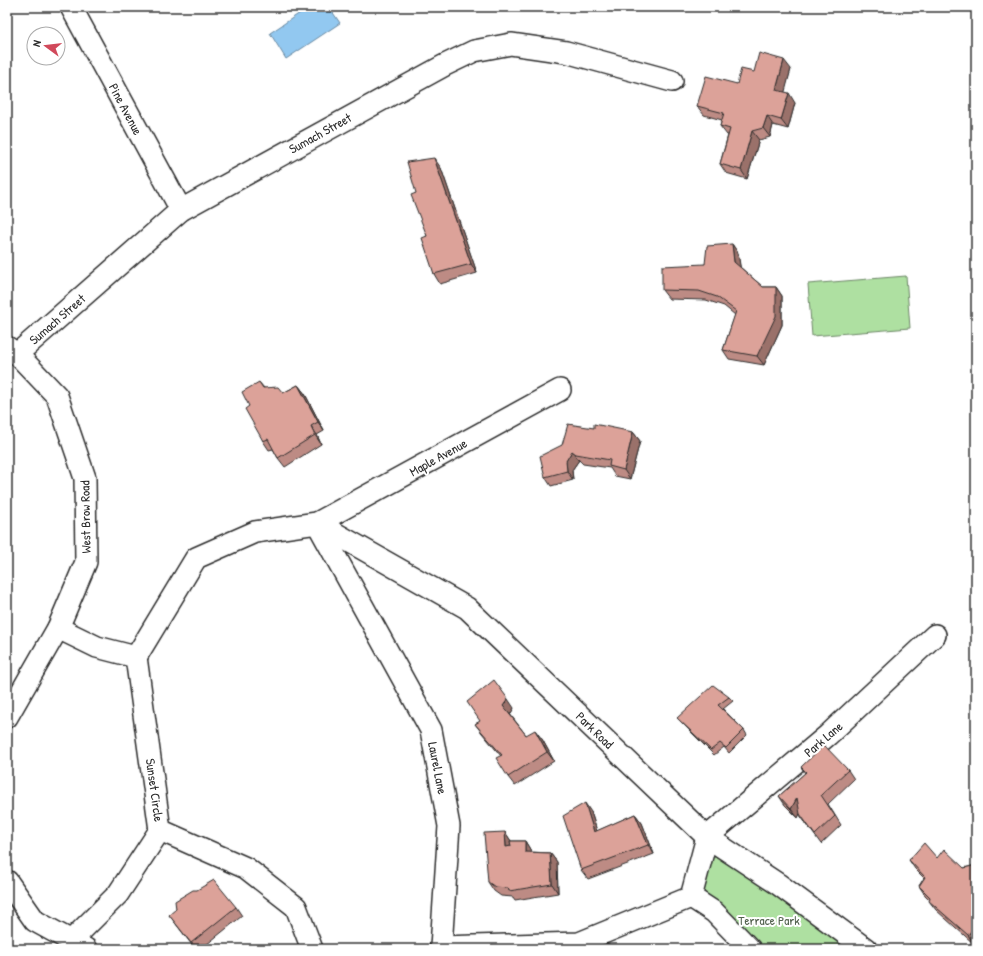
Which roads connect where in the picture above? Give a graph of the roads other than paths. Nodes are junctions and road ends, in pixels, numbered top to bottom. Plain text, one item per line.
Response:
1 (71, 7) edge
2 (672, 81) dead end
3 (181, 210) junction
4 (12, 350) edge
5 (560, 390) dead end
6 (317, 523) junction
7 (58, 628) junction
8 (935, 635) dead end
9 (136, 657) junction
10 (7, 718) edge
11 (160, 830) junction
12 (707, 837) junction
13 (7, 881) edge
14 (691, 897) junction
15 (78, 945) edge
16 (580, 946) edge
17 (440, 948) edge
18 (312, 949) edge
19 (750, 949) edge
20 (866, 949) edge

1 - 3 street, Pine Avenue
2 - 3 street, Sumach Street
3 - 4 street, Sumach Street
4 - 7 street, West Brow Road
5 - 6 street, Maple Avenue
6 - 9 street
6 - 12 street, Park Road
6 - 17 street, Laurel Lane
7 - 9 street
7 - 10 street, West Brow Road
8 - 12 street, Park Lane
9 - 11 street, Sunset Circle
11 - 15 street
11 - 18 street, Sunset Circle
12 - 14 street
12 - 20 street, Park Road
13 - 15 street
14 - 16 street, Laurel Lane
14 - 19 street
16 - 17 street, Laurel Lane

